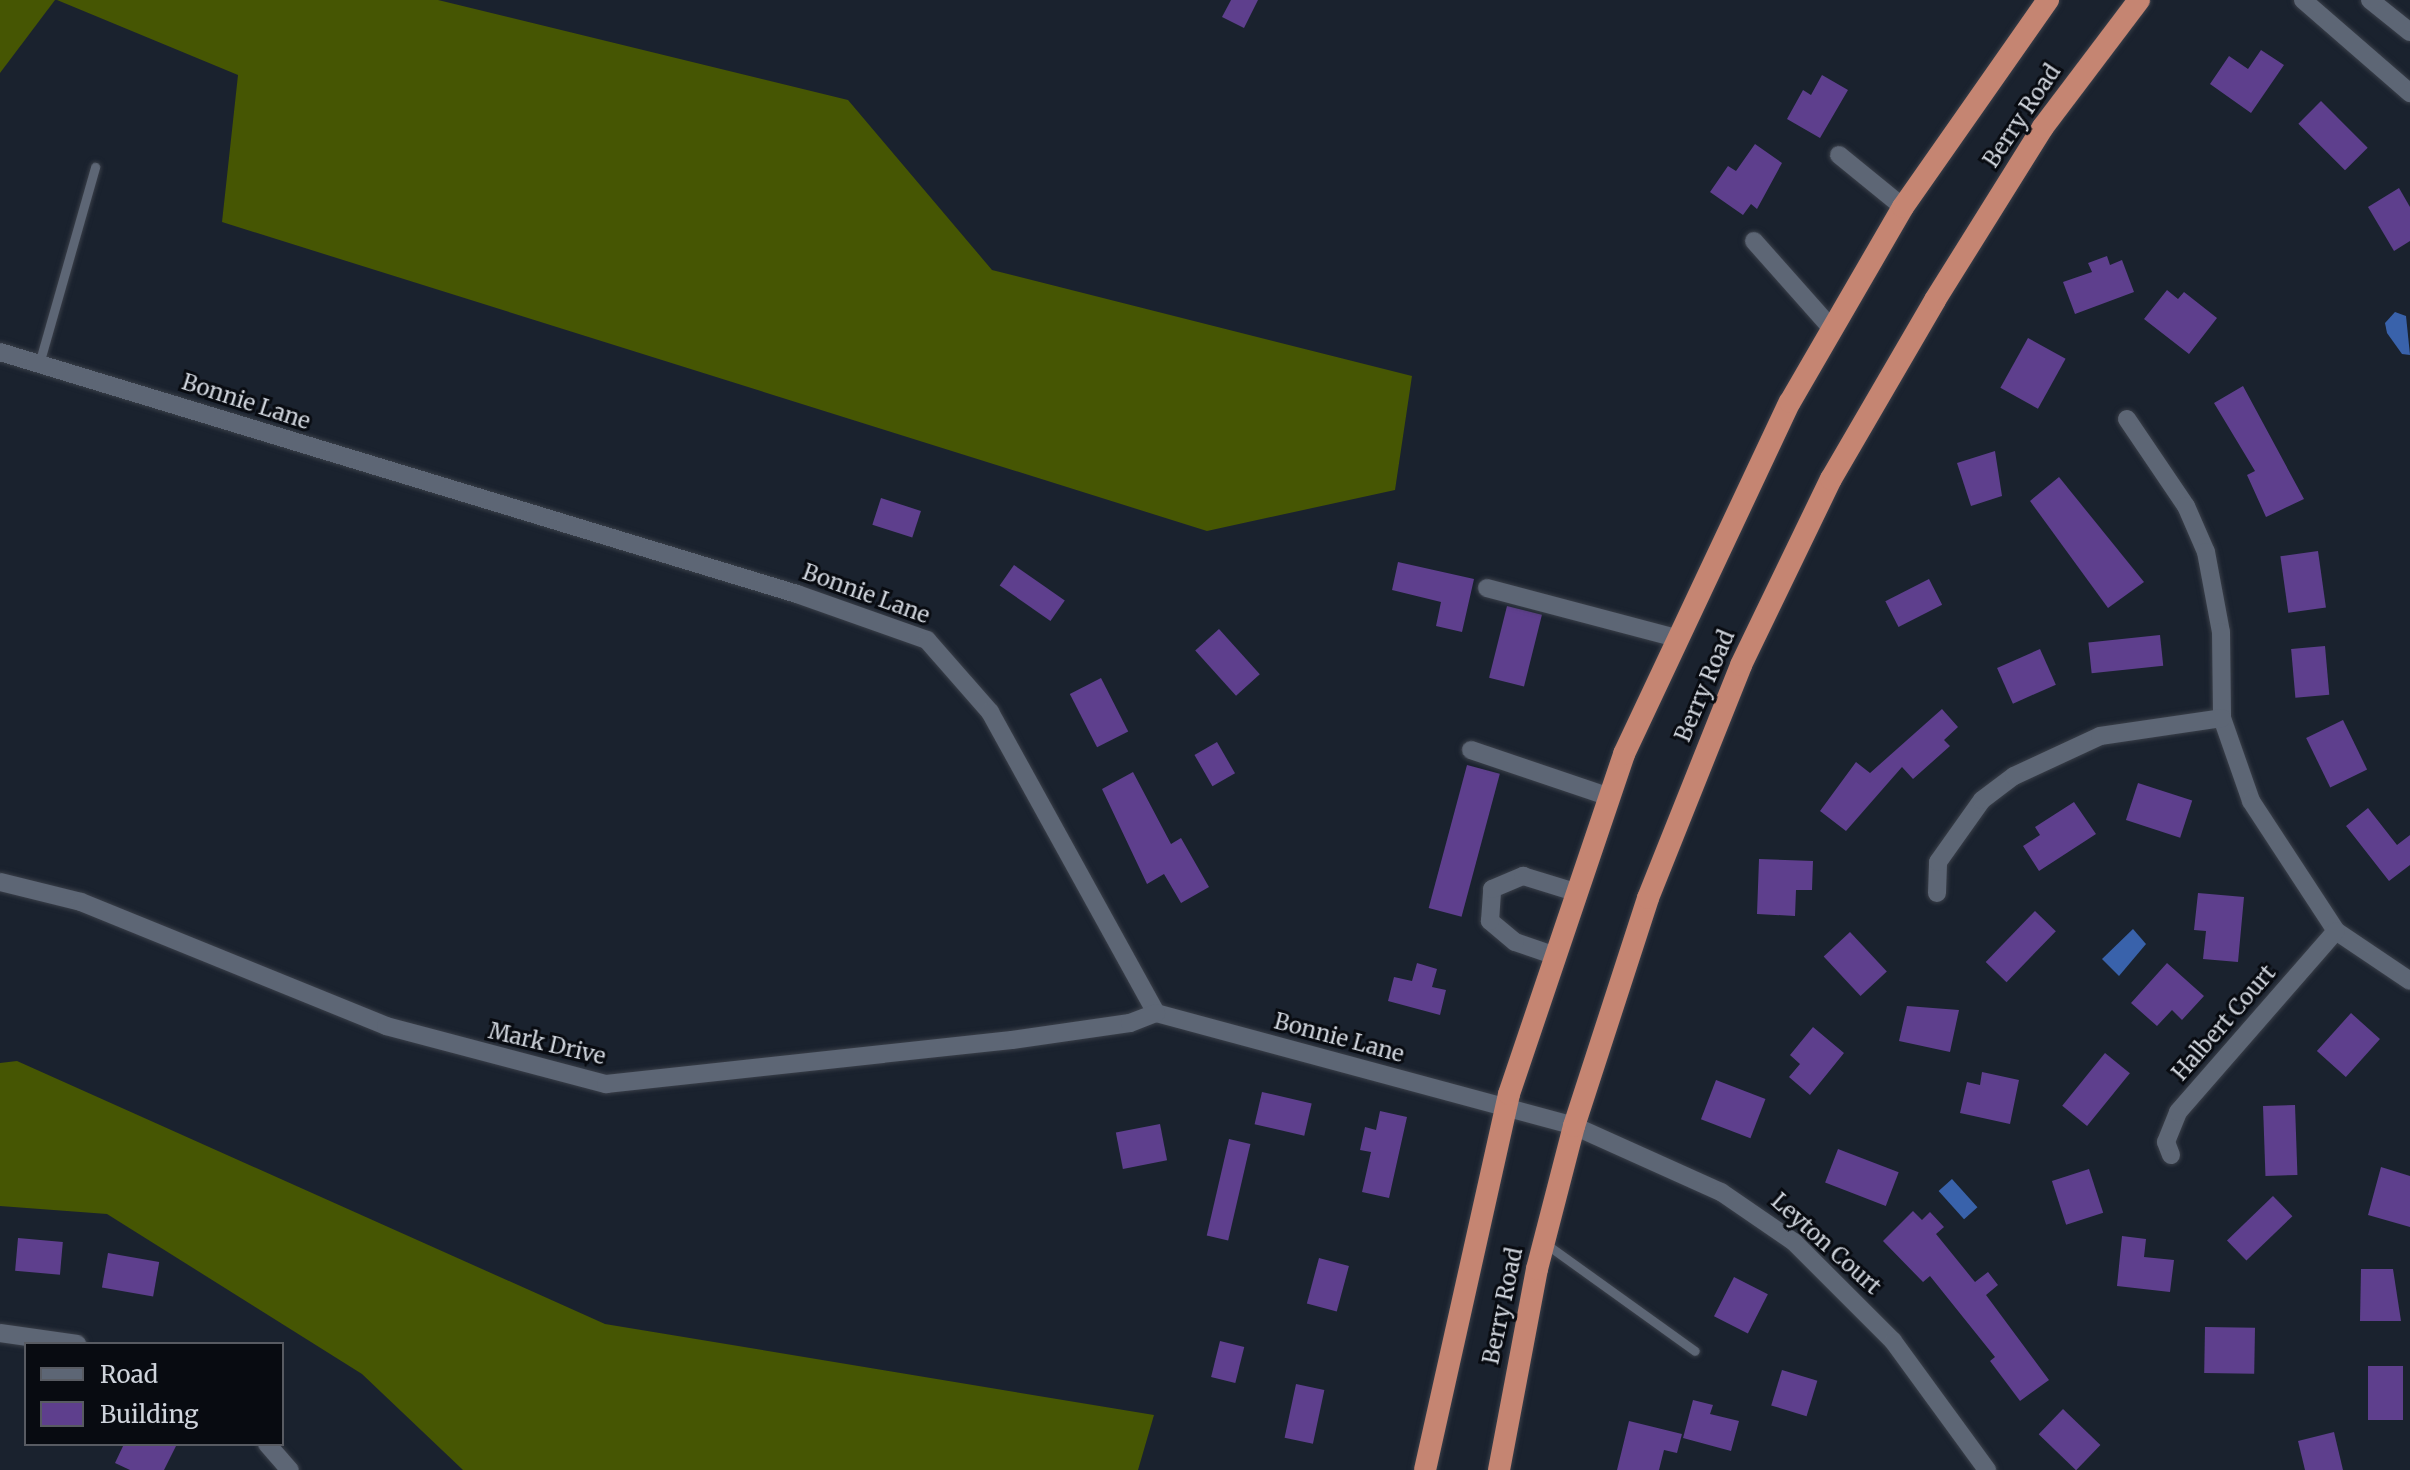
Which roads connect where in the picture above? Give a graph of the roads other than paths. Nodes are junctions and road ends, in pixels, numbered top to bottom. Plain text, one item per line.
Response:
1 (2048, 0) edge
2 (2139, 0) edge
3 (2303, 0) edge
4 (2370, 0) edge
5 (2410, 32) edge
6 (2408, 86) edge
7 (1839, 155) dead end
8 (95, 167) dead end
9 (1903, 207) junction
10 (1754, 241) dead end
11 (1832, 329) junction
12 (0, 352) edge
13 (39, 364) junction
14 (2127, 419) dead end
15 (1487, 588) dead end
16 (1676, 638) junction
17 (2222, 718) junction
18 (1471, 750) dead end
19 (1610, 797) junction
20 (0, 882) edge
21 (1575, 892) junction
22 (1937, 893) dead end
23 (2336, 931) junction
24 (1553, 955) junction
25 (2410, 981) edge
26 (1156, 1013) junction
27 (1506, 1108) junction
28 (1574, 1126) junction
29 (2171, 1155) dead end
30 (1544, 1242) junction
31 (0, 1333) edge
32 (63, 1342) edge
33 (1695, 1351) dead end
34 (269, 1446) edge
35 (290, 1470) edge
36 (1425, 1470) edge
37 (1499, 1470) edge
38 (1987, 1470) edge

1 - 9 highway, Berry Road
2 - 28 highway, Berry Road
3 - 6 street
4 - 5 street
7 - 9 street
8 - 13 lane
9 - 11 highway, Berry Road
10 - 11 street
11 - 16 highway, Berry Road
12 - 13 street, Bonnie Lane
13 - 26 street, Bonnie Lane
14 - 17 street
15 - 16 street
16 - 19 highway, Berry Road
17 - 22 street
17 - 23 street
18 - 19 street
19 - 21 highway, Berry Road
20 - 26 street, Mark Drive
21 - 24 highway, Berry Road
21 - 24 street
23 - 25 street
23 - 29 street, Halbert Court
24 - 27 highway, Berry Road
26 - 27 street, Bonnie Lane
27 - 28 street, Bonnie Lane
27 - 36 highway, Berry Road
28 - 30 highway, Berry Road
28 - 38 street, Leyton Court
30 - 33 lane
30 - 37 highway, Berry Road
31 - 32 street
34 - 35 street

